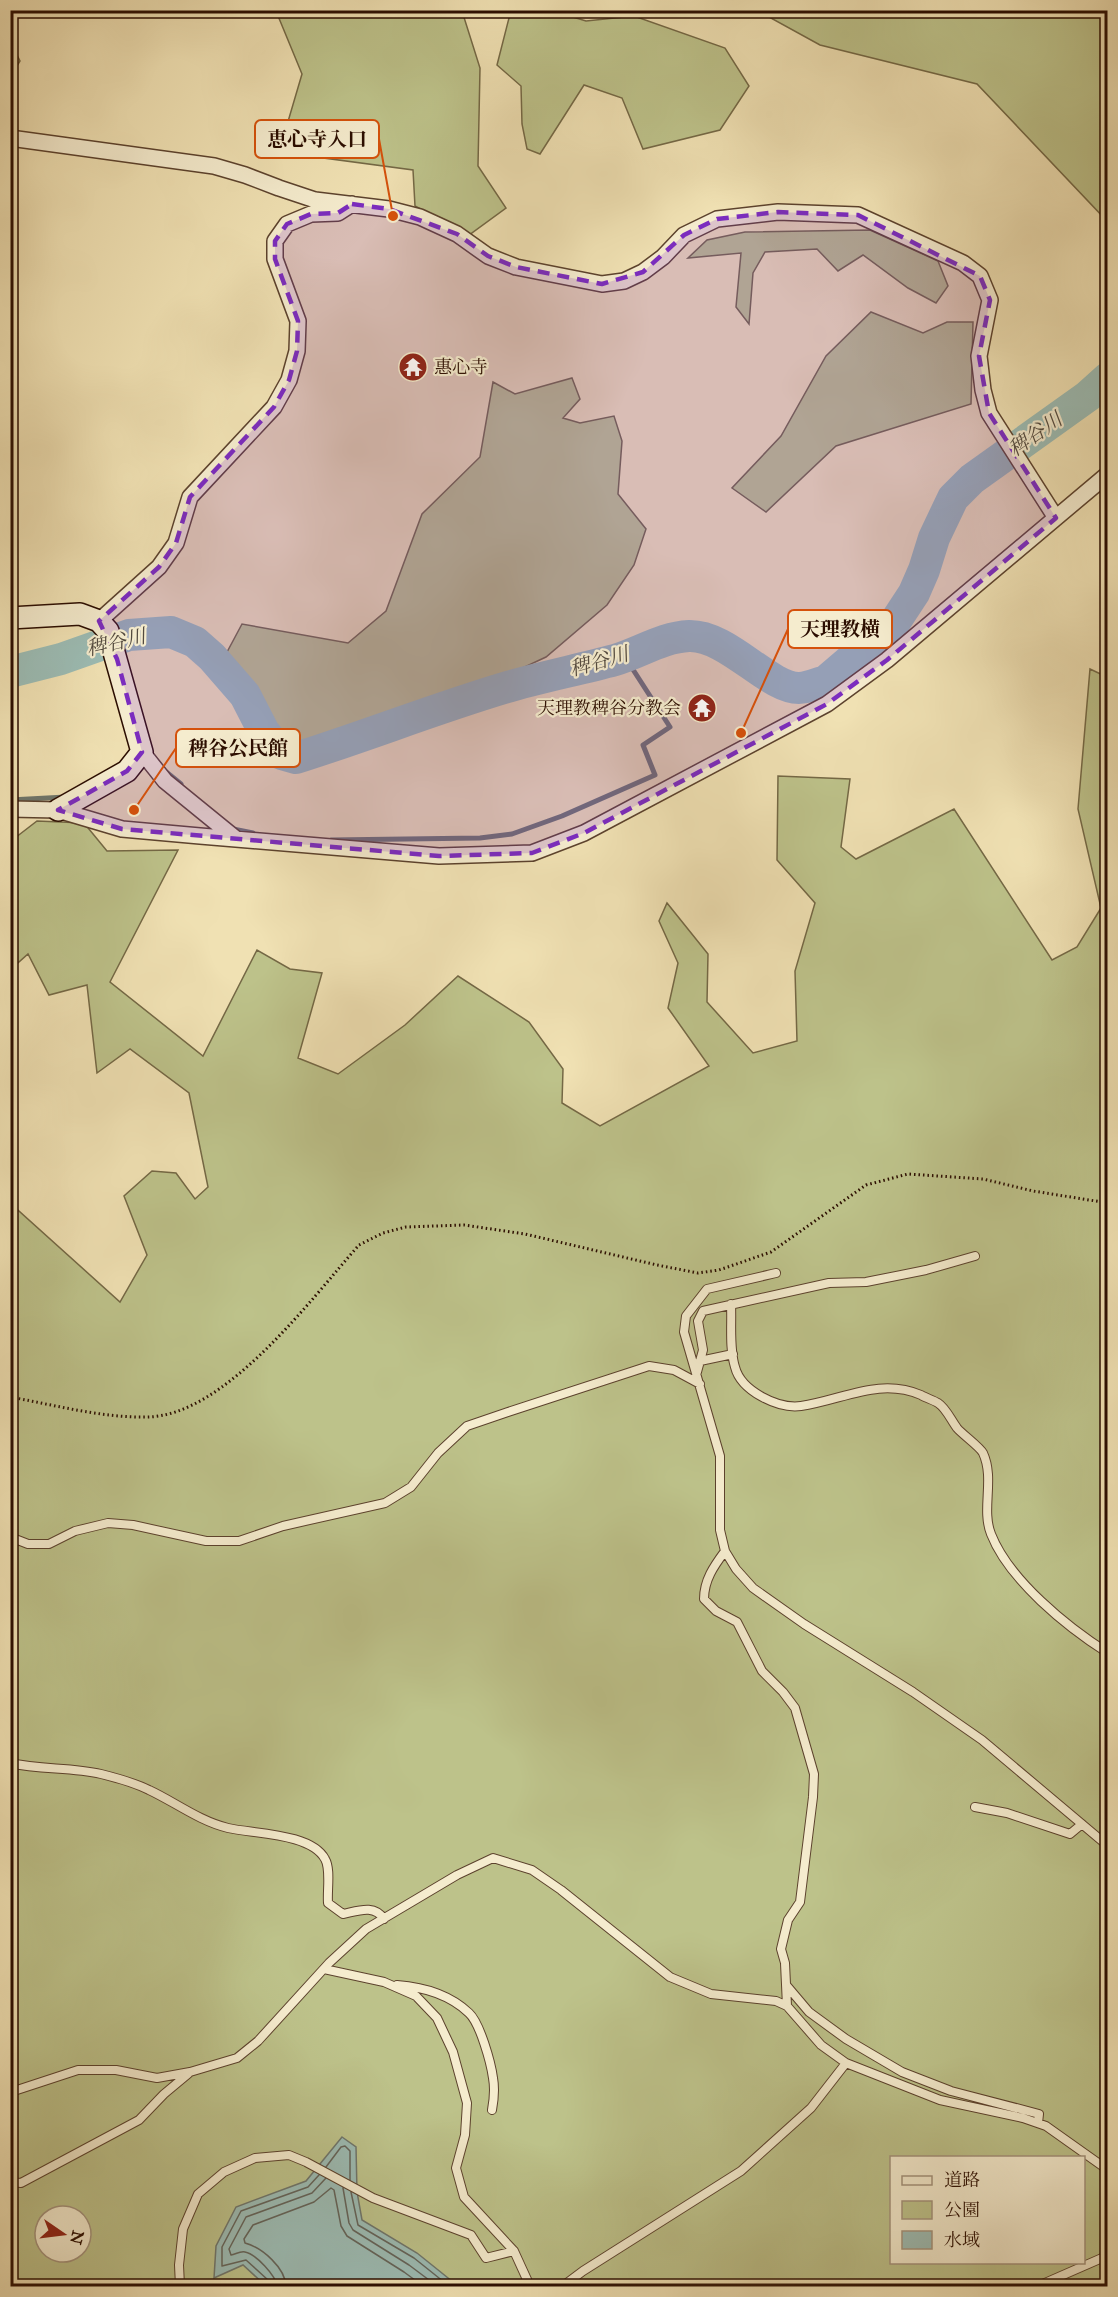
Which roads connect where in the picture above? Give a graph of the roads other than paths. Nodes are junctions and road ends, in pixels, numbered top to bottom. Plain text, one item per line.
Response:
1 (10, 138) edge
2 (352, 204) junction
3 (1107, 474) edge
4 (1056, 518) junction
5 (10, 618) edge
6 (103, 626) junction
7 (142, 752) junction
8 (10, 809) edge
9 (57, 810) junction
10 (235, 838) junction
11 (975, 1256) dead end
12 (776, 1273) dead end
13 (731, 1304) junction
14 (733, 1354) junction
15 (700, 1362) junction
16 (696, 1373) junction
17 (699, 1384) junction
18 (10, 1537) edge
19 (725, 1551) junction
20 (1107, 1653) edge
21 (10, 1763) edge
22 (975, 1808) dead end
23 (1082, 1824) junction
24 (1107, 1846) edge
25 (384, 1919) junction
26 (324, 1969) junction
27 (390, 1984) junction
28 (787, 1986) junction
29 (787, 2006) junction
30 (846, 2062) junction
31 (190, 2072) junction
32 (10, 2081) edge
33 (14, 2090) edge
34 (492, 2110) dead end
35 (1038, 2124) junction
36 (1107, 2170) edge
37 (10, 2182) edge
38 (514, 2251) junction
39 (1107, 2253) edge
40 (180, 2286) edge
41 (531, 2286) edge
42 (563, 2286) edge
43 (1038, 2286) edge

1 - 2 street
2 - 4 street
2 - 6 street
3 - 4 street
4 - 10 street
5 - 6 main road
6 - 7 main road
7 - 9 main road
7 - 10 street
8 - 9 street
9 - 10 street
11 - 13 lane
12 - 16 lane
13 - 14 lane
13 - 15 lane
14 - 15 lane
14 - 20 lane
15 - 16 lane
16 - 17 lane
17 - 18 lane
17 - 19 lane
19 - 23 lane
19 - 28 lane
21 - 25 lane
22 - 23 lane
23 - 24 lane
25 - 26 lane
25 - 29 lane
26 - 27 lane
26 - 31 lane
27 - 34 lane
27 - 38 lane
28 - 29 lane
28 - 35 lane
29 - 30 lane
30 - 35 lane
30 - 42 lane
31 - 33 lane
31 - 37 lane
32 - 33 lane
35 - 36 lane
38 - 40 lane
38 - 41 lane
39 - 43 lane

